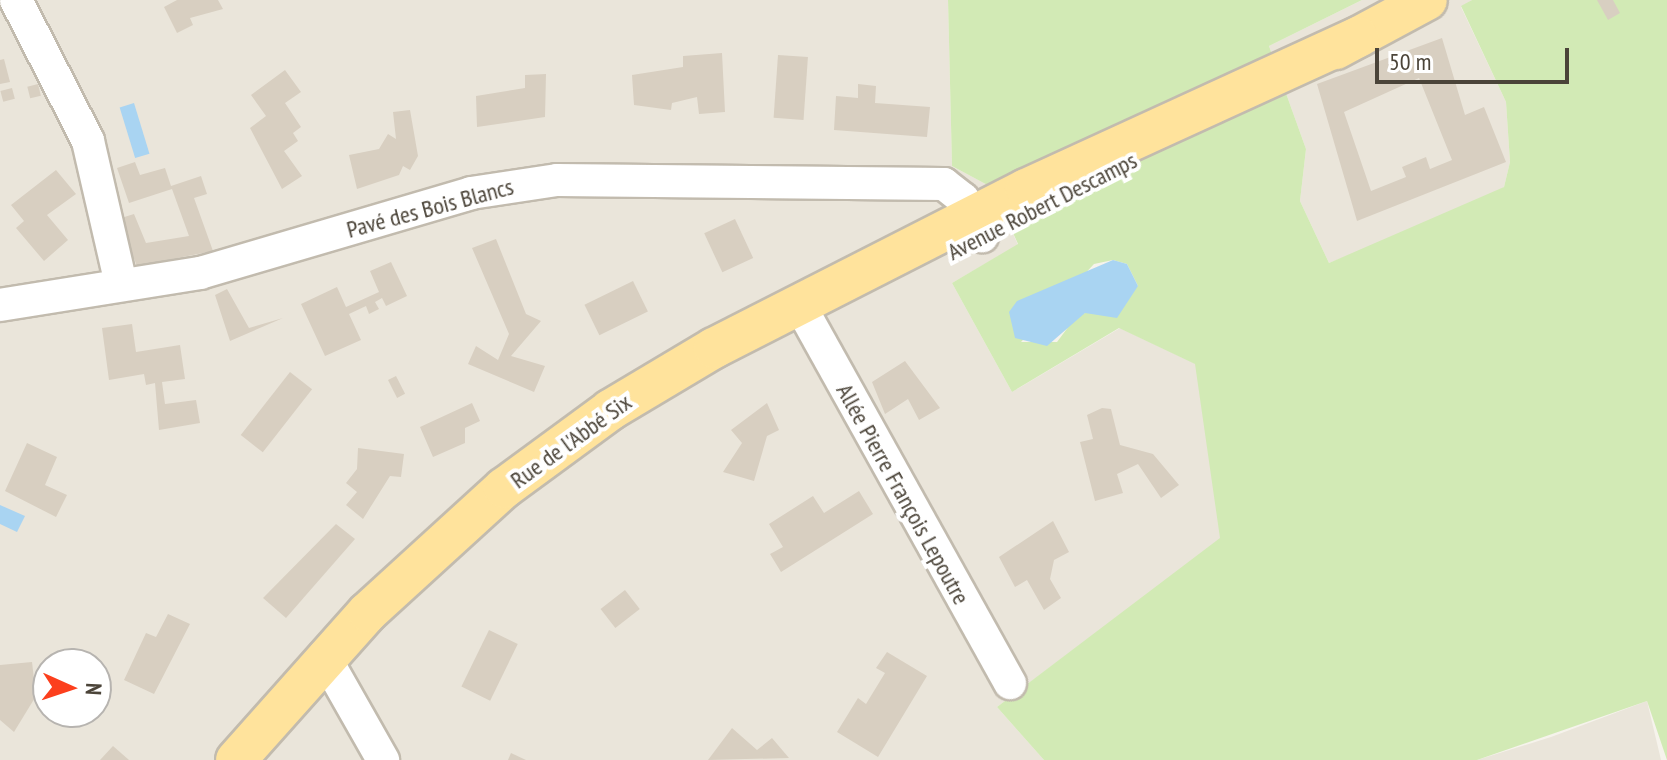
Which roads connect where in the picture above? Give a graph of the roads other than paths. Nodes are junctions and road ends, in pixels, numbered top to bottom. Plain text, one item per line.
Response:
1 (16, 0) edge
2 (1427, 0) edge
3 (977, 227) junction
4 (121, 284) junction
5 (0, 305) edge
6 (804, 314) junction
7 (724, 354) joint
8 (324, 656) junction
9 (1010, 683) dead end
10 (236, 760) edge
11 (383, 760) edge

1 - 4 street
2 - 3 main road, Avenue Robert Descamps
3 - 4 street, Pavé des Bois Blancs
3 - 6 main road, Avenue Robert Descamps
4 - 5 street, Pavé des Bois Blancs
6 - 7 main road, Avenue Robert Descamps
6 - 9 street, Allée Pierre François Lepoutre
7 - 8 main road, Rue de l'Abbé Six
8 - 10 main road, Rue de l'Abbé Six
8 - 11 street

